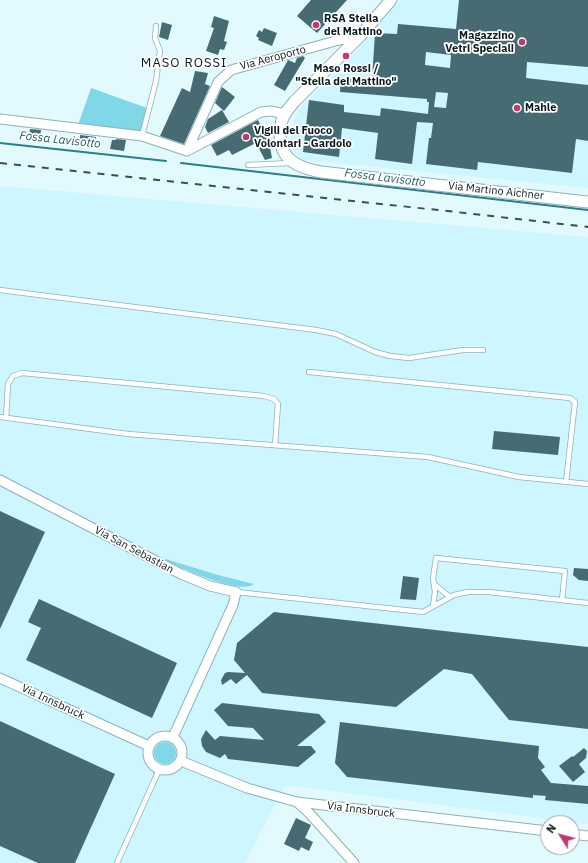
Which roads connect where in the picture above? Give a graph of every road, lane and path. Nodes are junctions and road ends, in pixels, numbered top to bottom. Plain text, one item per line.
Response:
1 (391, 0) edge
2 (156, 26) dead end
3 (360, 36) junction
4 (285, 114) junction
5 (0, 119) edge
6 (142, 136) junction
7 (187, 151) junction
8 (293, 162) junction
9 (248, 165) dead end
10 (588, 202) edge
11 (0, 290) edge
12 (483, 350) dead end
13 (309, 372) dead end
14 (0, 417) edge
15 (6, 418) junction
16 (275, 445) junction
17 (0, 480) edge
18 (566, 482) junction
19 (588, 484) edge
20 (434, 584) junction
21 (236, 592) junction
22 (450, 597) junction
23 (562, 600) junction
24 (588, 603) edge
25 (433, 606) junction
26 (0, 678) edge
27 (173, 737) junction
28 (149, 746) junction
29 (181, 761) junction
30 (159, 770) junction
31 (297, 802) junction
32 (540, 831) edge
33 (117, 863) edge
34 (354, 863) edge

1 - 3 street
2 - 6 lane
3 - 4 street
3 - 7 street, Via Aeroporto
4 - 7 street
4 - 8 street, Via Martino Aichner
5 - 6 street
6 - 7 street
8 - 9 lane
8 - 10 street, Via Martino Aichner
11 - 12 lane
13 - 18 lane
14 - 15 lane
15 - 16 lane
15 - 16 lane
16 - 18 lane
17 - 21 street, Via San Sebastian
18 - 19 lane
20 - 22 lane
20 - 23 lane
20 - 25 lane
21 - 25 lane, Via San Sebastian
21 - 27 street
22 - 23 lane, Via San Sebastian
22 - 25 lane, Via San Sebastian
23 - 24 lane, Via San Sebastian
26 - 28 street, Via Innsbruck
27 - 28 street
27 - 29 street
28 - 30 street
29 - 30 street
29 - 31 street, Via Innsbruck
30 - 33 lane
31 - 32 street, Via Innsbruck
31 - 34 street

